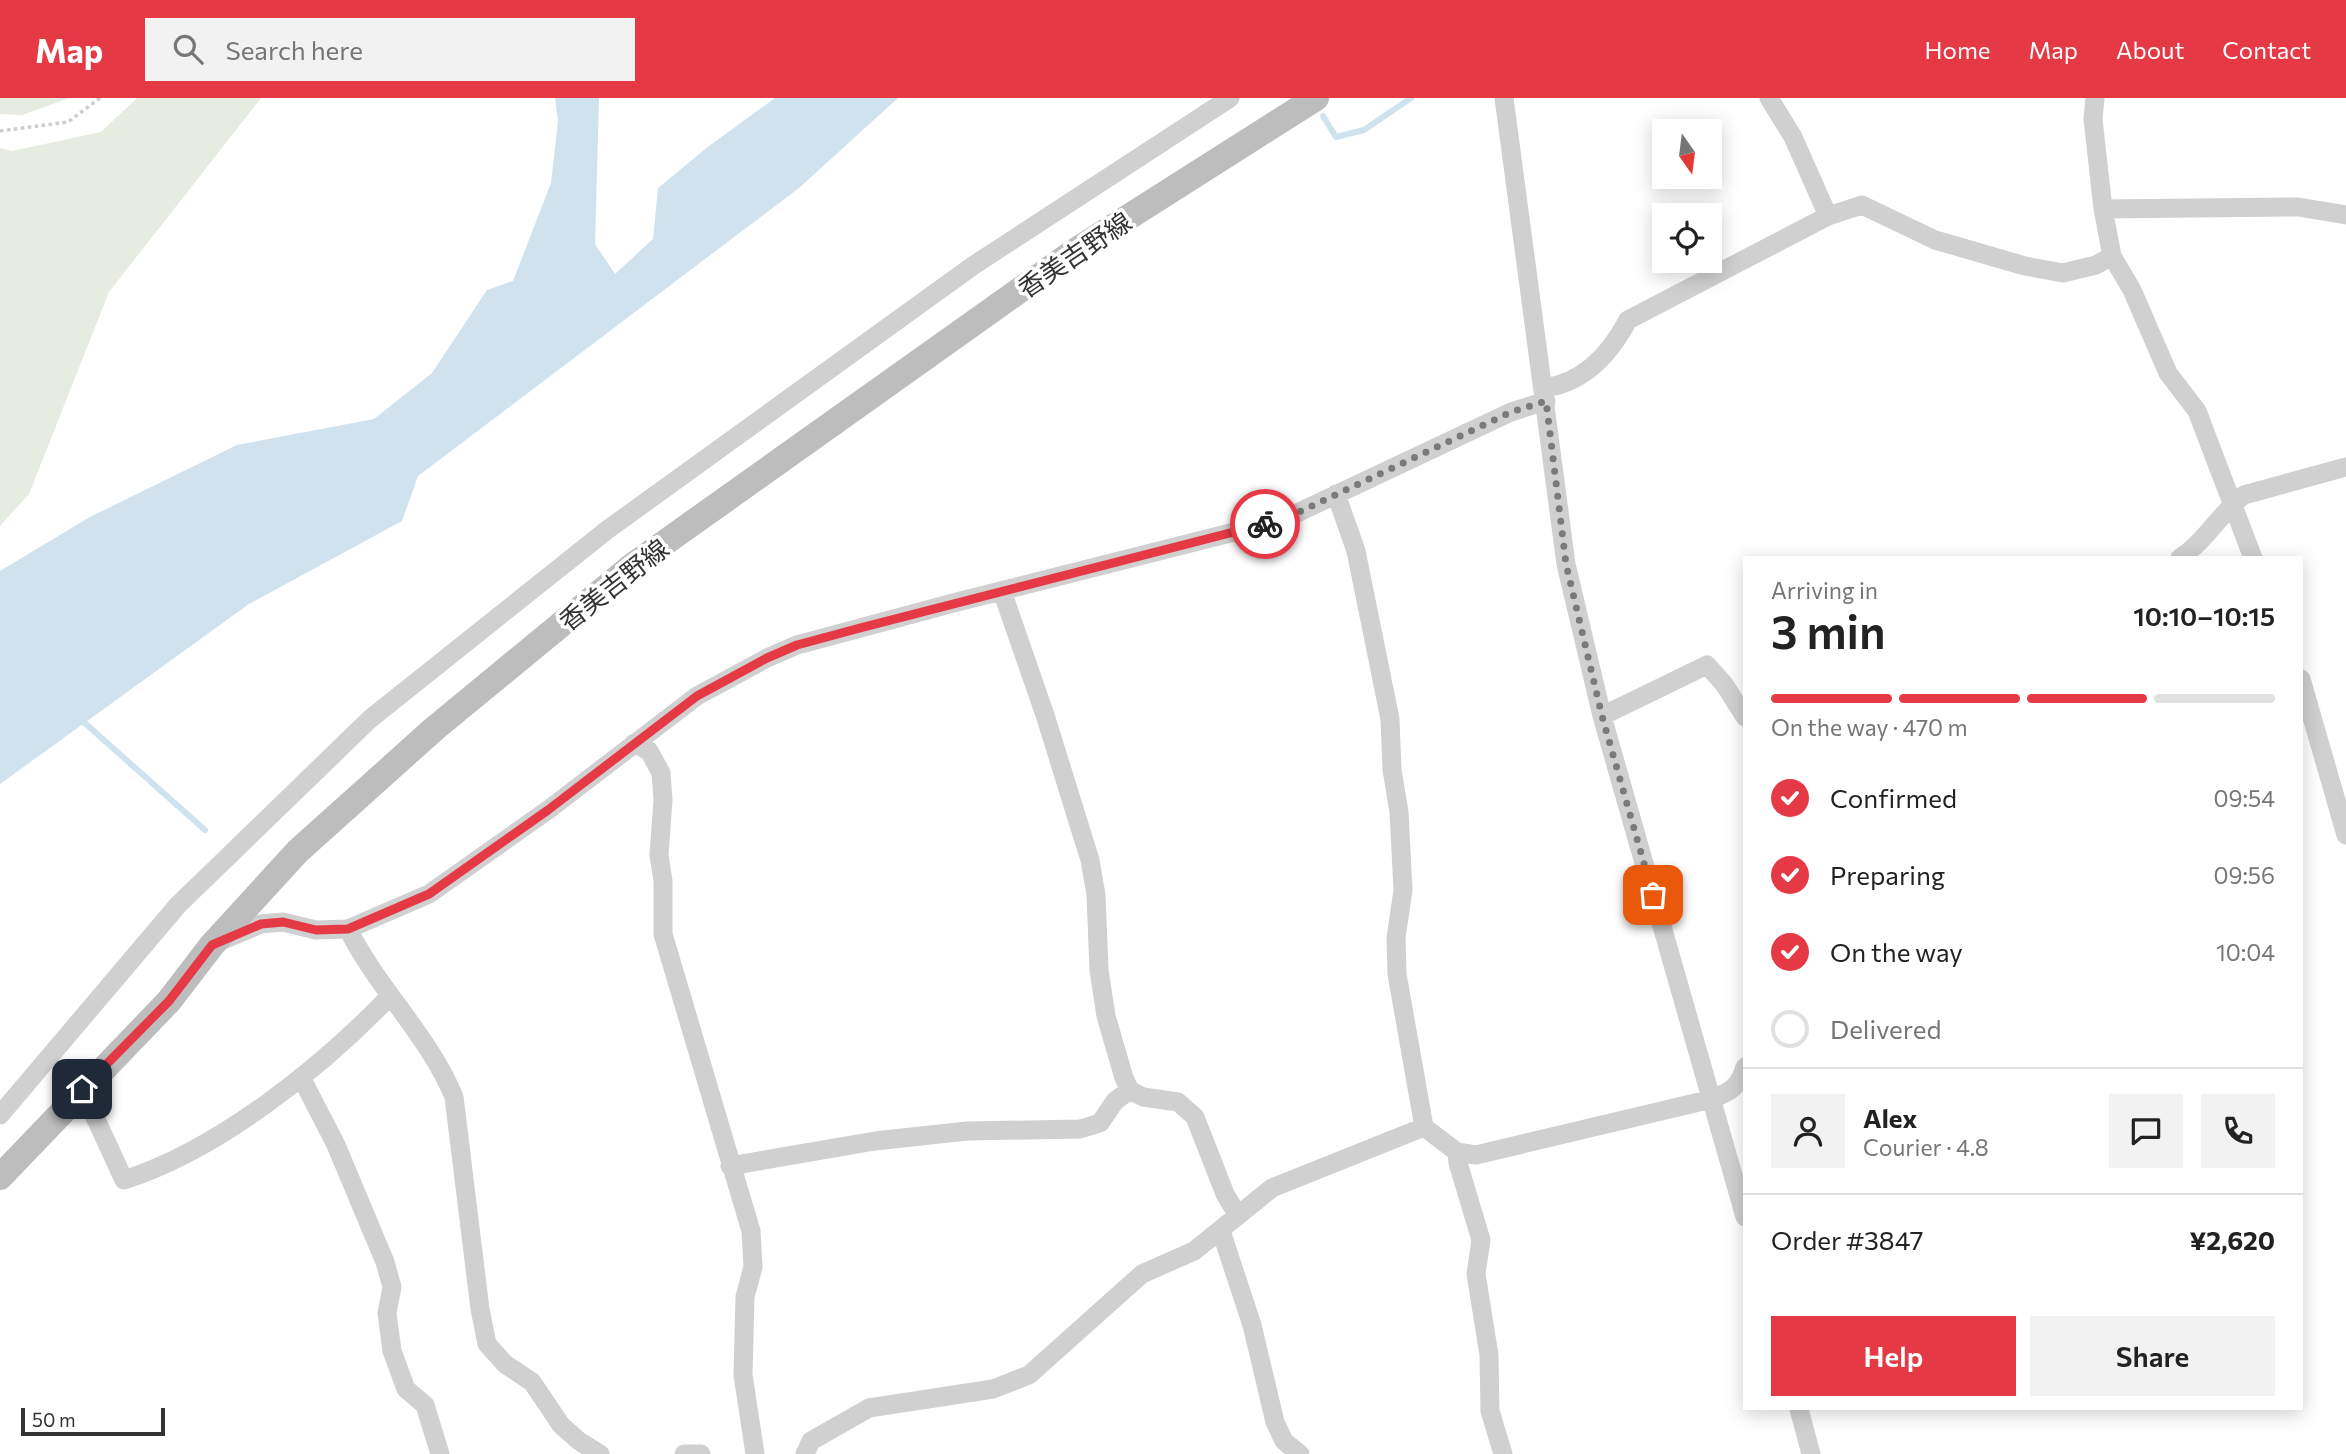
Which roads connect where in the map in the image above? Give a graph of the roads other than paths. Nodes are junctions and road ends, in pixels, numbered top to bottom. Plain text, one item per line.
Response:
1 (1230, 98) edge
2 (1316, 98) edge
3 (1504, 98) edge
4 (1769, 98) edge
5 (2095, 98) edge
6 (2103, 209) junction
7 (2346, 215) edge
8 (1828, 216) junction
9 (2112, 256) junction
10 (1545, 394) junction
11 (2346, 467) edge
12 (1336, 494) junction
13 (2231, 505) junction
14 (2183, 556) edge
15 (2252, 556) edge
16 (1002, 591) junction
17 (2305, 703) edge
18 (1743, 714) edge
19 (1602, 716) junction
20 (634, 743) junction
21 (2346, 835) edge
22 (348, 929) junction
23 (212, 945) junction
24 (389, 997) junction
25 (1743, 1074) edge
26 (301, 1077) junction
27 (82, 1089) junction
28 (1130, 1090) junction
29 (1712, 1099) junction
30 (0, 1115) edge
31 (1424, 1127) junction
32 (1457, 1152) junction
33 (730, 1166) junction
34 (0, 1177) edge
35 (1743, 1210) edge
36 (1237, 1214) junction
37 (1221, 1231) junction
38 (1798, 1410) edge
39 (440, 1454) edge
40 (600, 1454) edge
41 (684, 1454) edge
42 (701, 1454) edge
43 (755, 1454) edge
44 (805, 1454) edge
45 (1300, 1454) edge
46 (1503, 1454) edge
47 (1811, 1454) edge

1 - 30 street
2 - 23 main road, 香美吉野線
3 - 10 street
4 - 8 street
5 - 6 street
6 - 7 street
6 - 9 street
8 - 9 street
8 - 10 street
9 - 13 street
10 - 12 street
10 - 19 street
11 - 13 street
12 - 16 street
12 - 31 street
13 - 14 street
13 - 15 street
16 - 20 street
16 - 28 street
17 - 21 street
18 - 19 street
19 - 29 street
20 - 22 street
20 - 33 street
22 - 23 street
22 - 24 street
23 - 27 main road, 香美吉野線
24 - 26 street
24 - 40 street
25 - 29 street
26 - 27 street
26 - 39 street
27 - 34 main road, 香美吉野線
28 - 33 street
28 - 36 street
29 - 32 street
29 - 35 street
31 - 32 street
31 - 36 street
32 - 46 street
33 - 43 street
36 - 37 street
37 - 44 street
37 - 45 street
38 - 47 street
41 - 42 street

